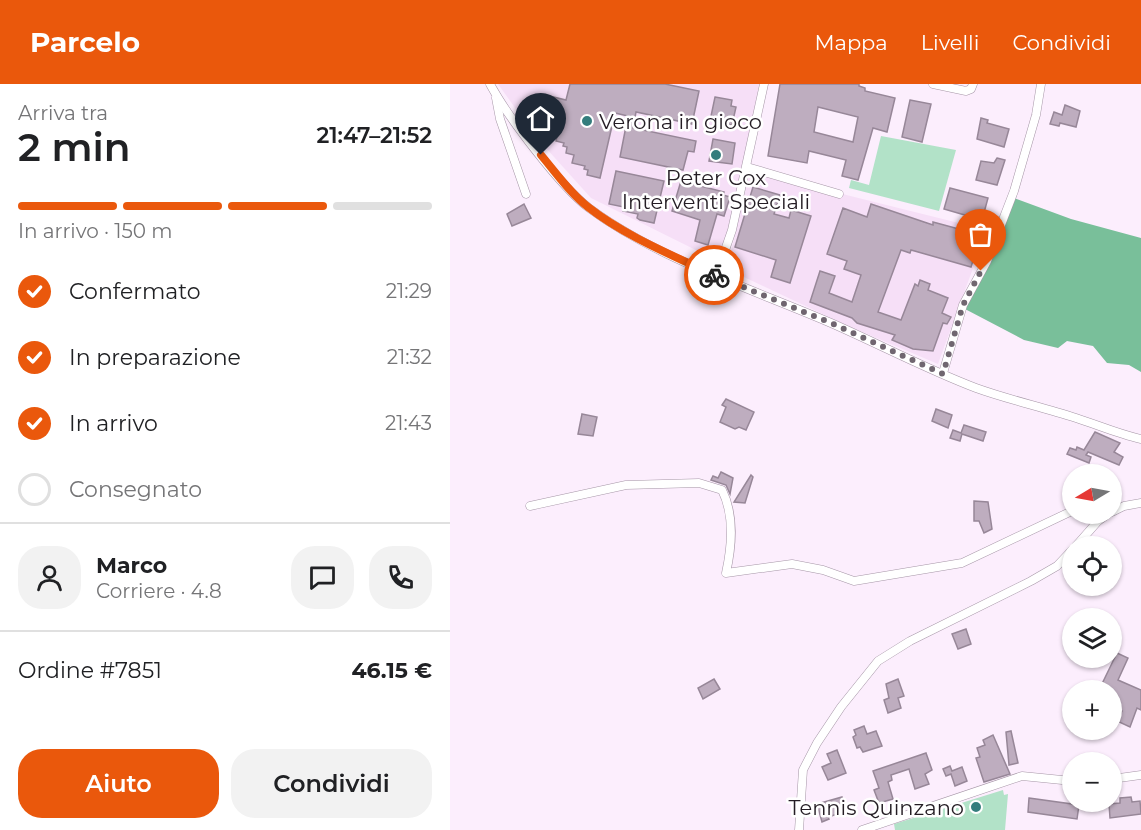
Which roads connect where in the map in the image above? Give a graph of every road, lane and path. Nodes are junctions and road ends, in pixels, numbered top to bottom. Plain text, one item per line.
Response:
1 (490, 84) edge
2 (764, 84) edge
3 (933, 84) edge
4 (973, 84) edge
5 (1041, 84) edge
6 (495, 94) junction
7 (747, 167) junction
8 (526, 194) dead end
9 (839, 194) dead end
10 (716, 276) junction
11 (943, 374) junction
12 (1116, 433) junction
13 (1141, 439) edge
14 (1141, 444) edge
15 (1141, 503) edge
16 (530, 506) dead end
17 (1122, 509) edge
18 (1062, 516) edge
19 (1095, 524) edge
20 (1085, 536) edge
21 (1062, 561) edge
22 (1141, 775) edge
23 (1122, 778) edge
24 (1062, 781) edge
25 (799, 830) edge
26 (862, 830) edge

1 - 6 street
2 - 7 street
3 - 4 street
5 - 11 street
6 - 8 street
6 - 10 street
7 - 9 street
7 - 10 street
10 - 11 street
11 - 12 street
12 - 13 street
12 - 14 street
15 - 17 street
16 - 18 street
19 - 20 street
21 - 25 street
22 - 23 street
24 - 26 street

